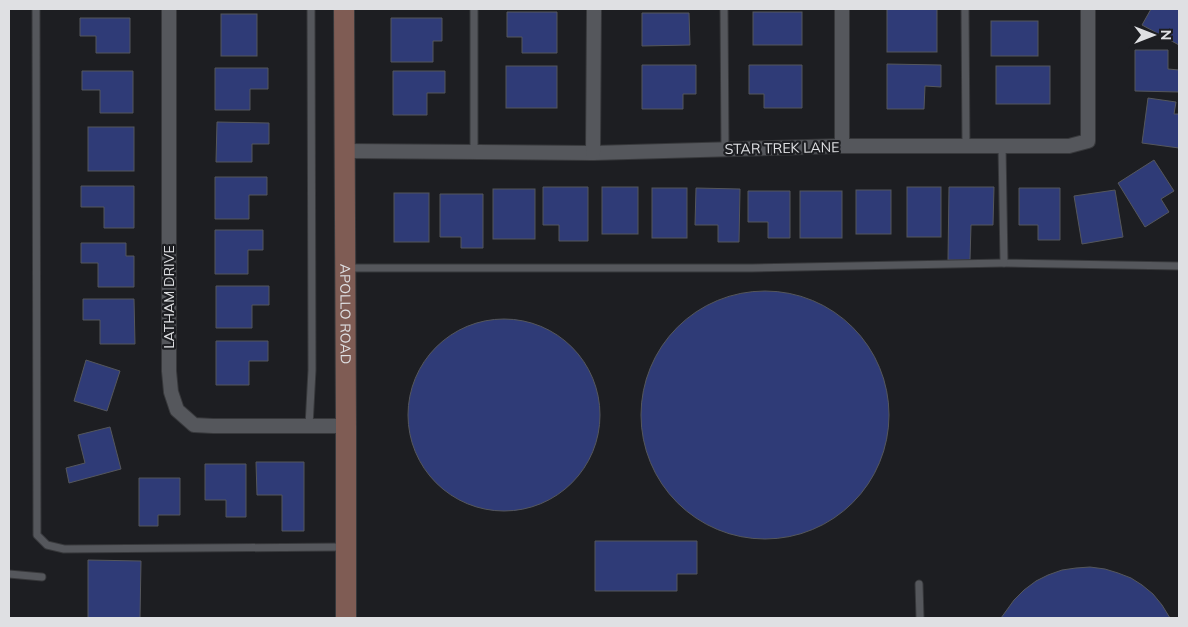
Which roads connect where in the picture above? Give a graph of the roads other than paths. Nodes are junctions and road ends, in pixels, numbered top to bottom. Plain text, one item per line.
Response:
1 (36, 9) edge
2 (169, 9) edge
3 (311, 9) edge
4 (344, 9) edge
5 (474, 9) edge
6 (594, 9) edge
7 (724, 9) edge
8 (842, 9) edge
9 (965, 9) edge
10 (1088, 9) edge
11 (842, 146) junction
12 (966, 146) junction
13 (1002, 146) junction
14 (725, 149) junction
15 (345, 151) junction
16 (474, 152) junction
17 (594, 152) junction
18 (1004, 263) junction
19 (1179, 266) edge
20 (345, 268) junction
21 (309, 426) junction
22 (346, 426) junction
23 (346, 547) junction
24 (9, 574) edge
25 (42, 577) dead end
26 (919, 584) dead end
27 (346, 618) edge
28 (920, 618) edge

1 - 23 lane
2 - 21 street, LATHAM DRIVE
3 - 21 lane
4 - 15 street, APOLLO ROAD
5 - 16 lane
6 - 17 street
7 - 14 lane
8 - 11 street
9 - 12 lane
10 - 13 street, STAR TREK LANE
11 - 12 street, STAR TREK LANE
11 - 14 street, STAR TREK LANE
12 - 13 street, STAR TREK LANE
13 - 18 lane
14 - 17 street, STAR TREK LANE
15 - 16 street, STAR TREK LANE
15 - 20 street, APOLLO ROAD
16 - 17 street, STAR TREK LANE
18 - 19 lane
18 - 20 lane
20 - 22 street, APOLLO ROAD
21 - 22 street, LATHAM DRIVE
22 - 23 street, APOLLO ROAD
23 - 27 street, APOLLO ROAD
24 - 25 lane
26 - 28 lane

